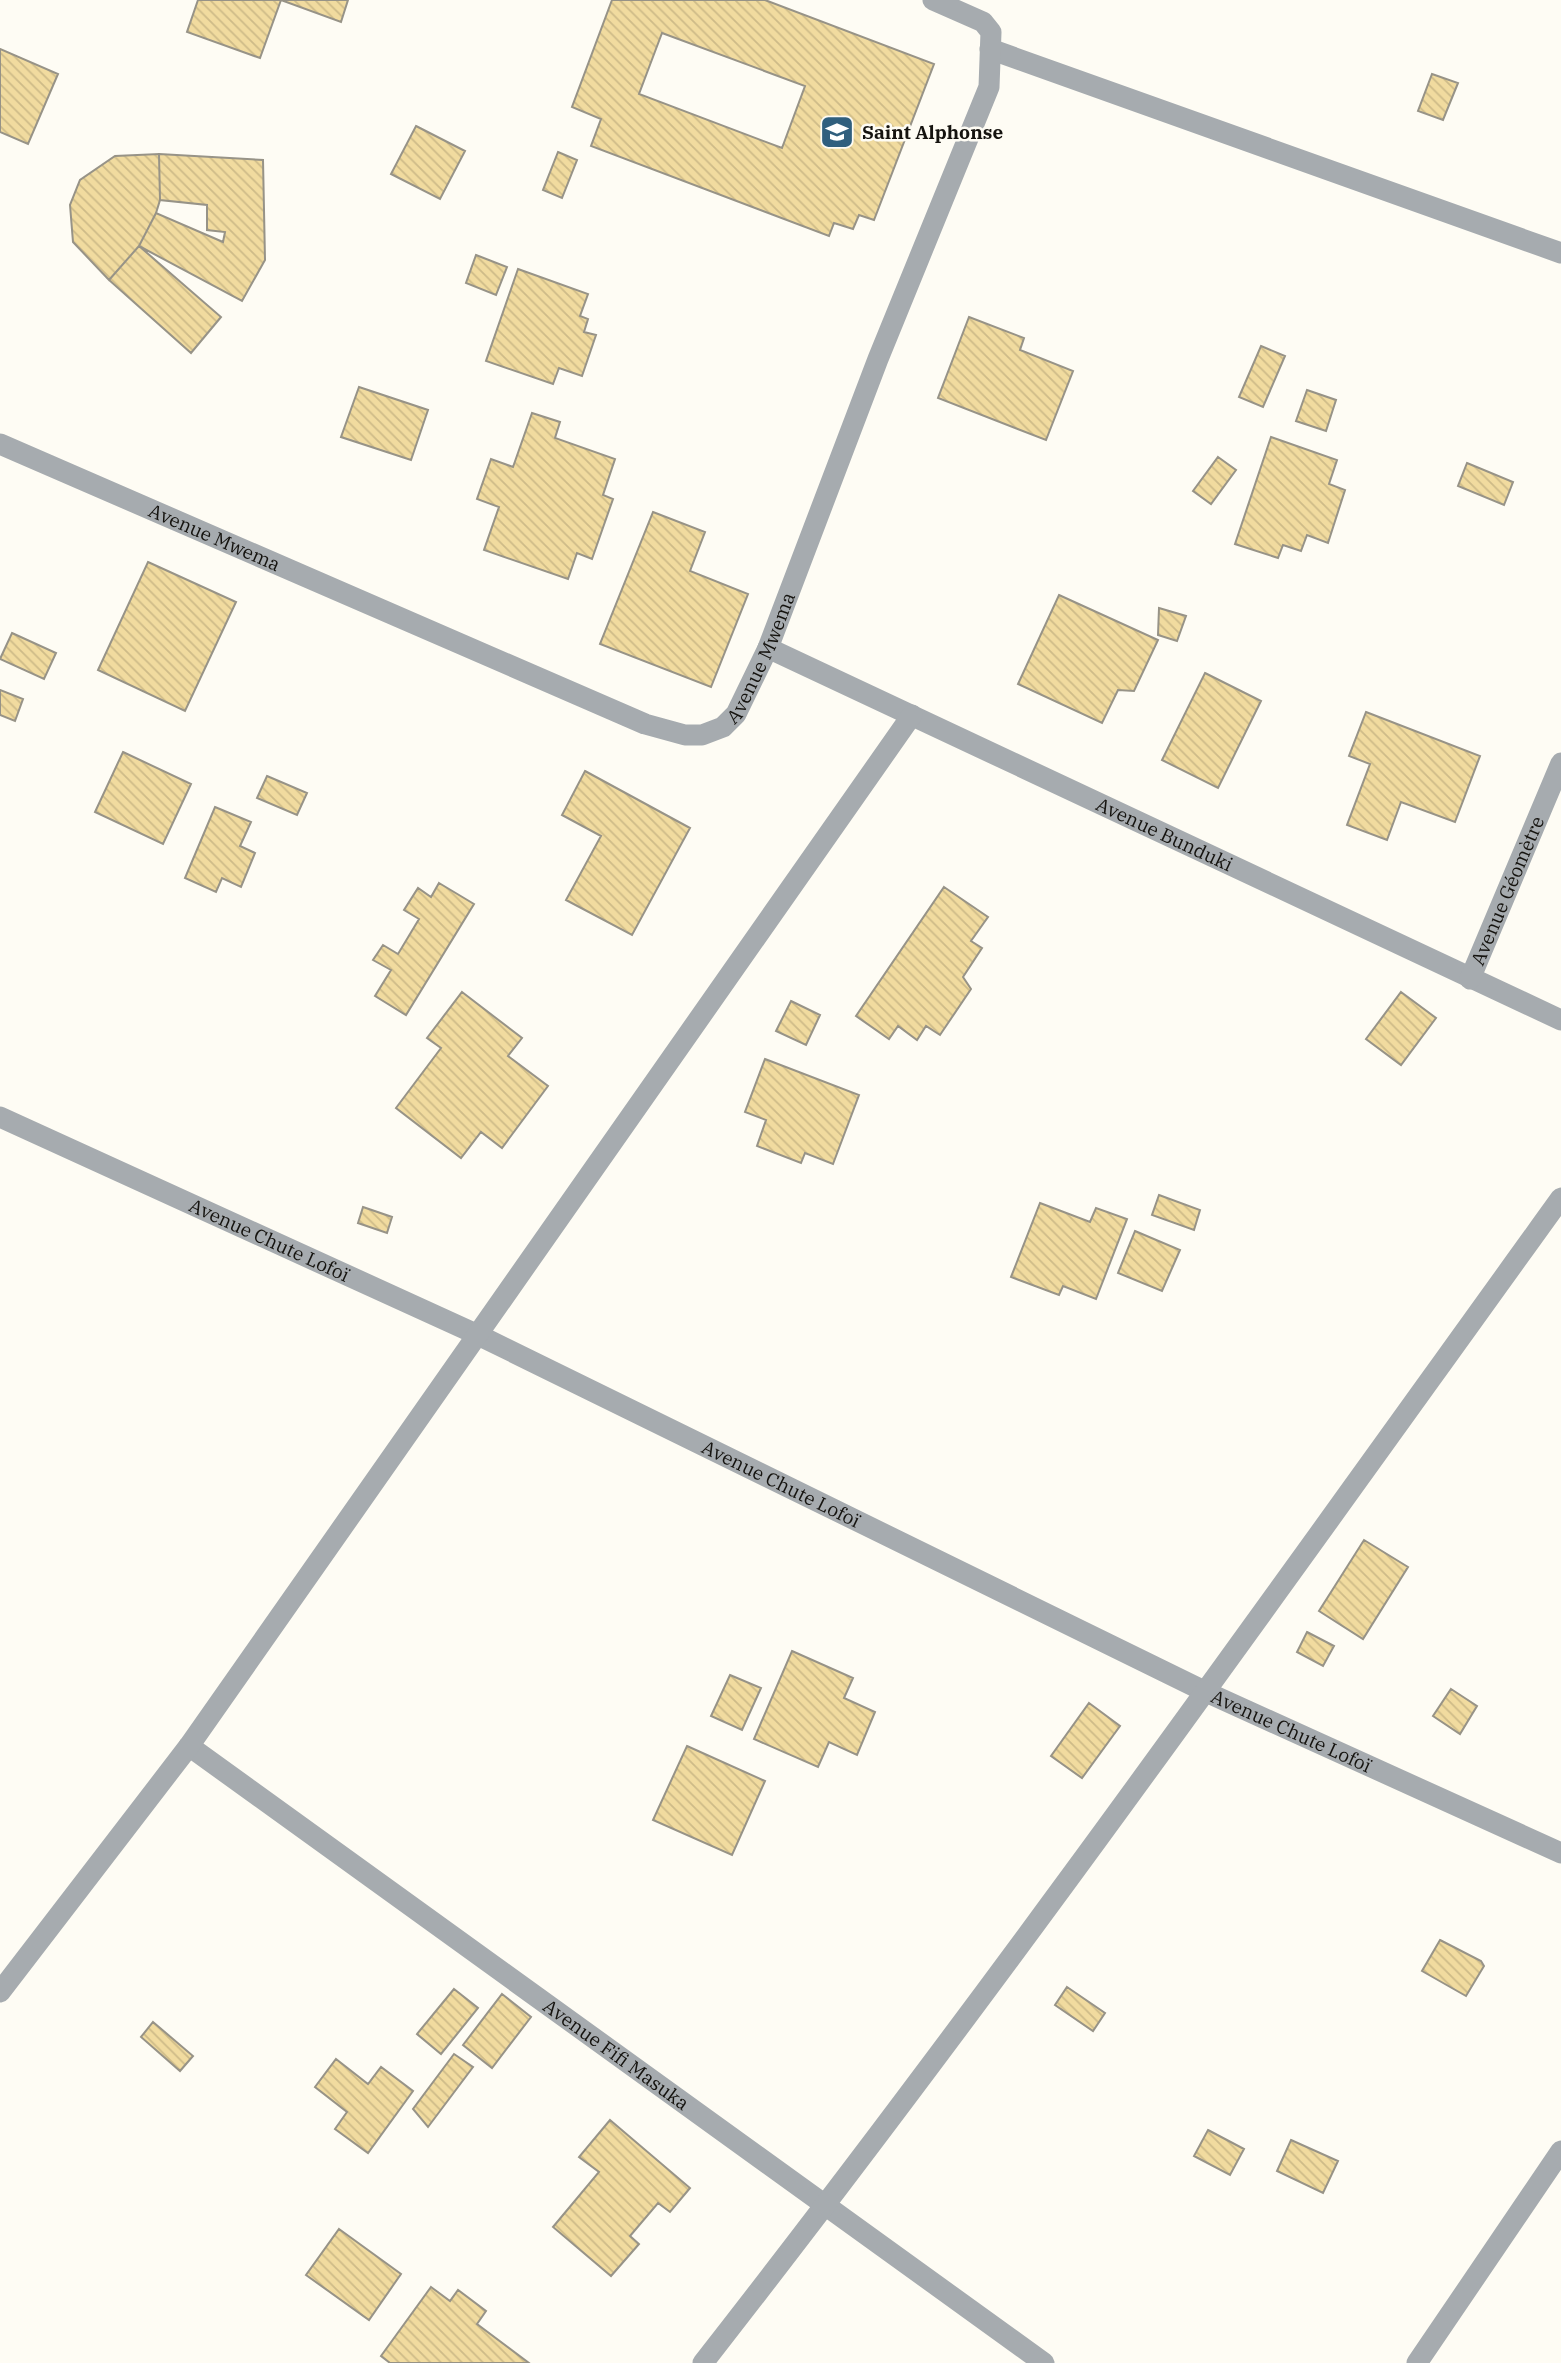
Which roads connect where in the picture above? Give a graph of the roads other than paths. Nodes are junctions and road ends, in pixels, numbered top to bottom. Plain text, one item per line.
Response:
1 (933, 0) edge
2 (990, 49) junction
3 (1561, 253) edge
4 (0, 444) edge
5 (768, 648) junction
6 (912, 715) junction
7 (1561, 763) edge
8 (1470, 979) junction
9 (1561, 1020) edge
10 (0, 1117) edge
11 (1561, 1198) edge
12 (476, 1334) junction
13 (1206, 1692) junction
14 (189, 1746) junction
15 (1561, 1853) edge
16 (0, 1992) edge
17 (1561, 2151) edge
18 (827, 2205) junction
19 (703, 2363) edge
20 (1044, 2363) edge
21 (1417, 2363) edge

1 - 2 street, Avenue Mwema
2 - 3 street
2 - 5 street, Avenue Mwema
4 - 5 street, Avenue Mwema
5 - 6 street, Avenue Bunduki
6 - 8 street, Avenue Bunduki
6 - 12 street
7 - 8 street, Avenue Géomètre
8 - 9 street, Avenue Bunduki
10 - 12 street, Avenue Chute Lofoï
11 - 13 street
12 - 13 street, Avenue Chute Lofoï
12 - 14 street
13 - 15 street, Avenue Chute Lofoï
13 - 18 street
14 - 16 street
14 - 18 street, Avenue Fifi Masuka
17 - 21 street
18 - 19 street
18 - 20 street, Avenue Fifi Masuka

